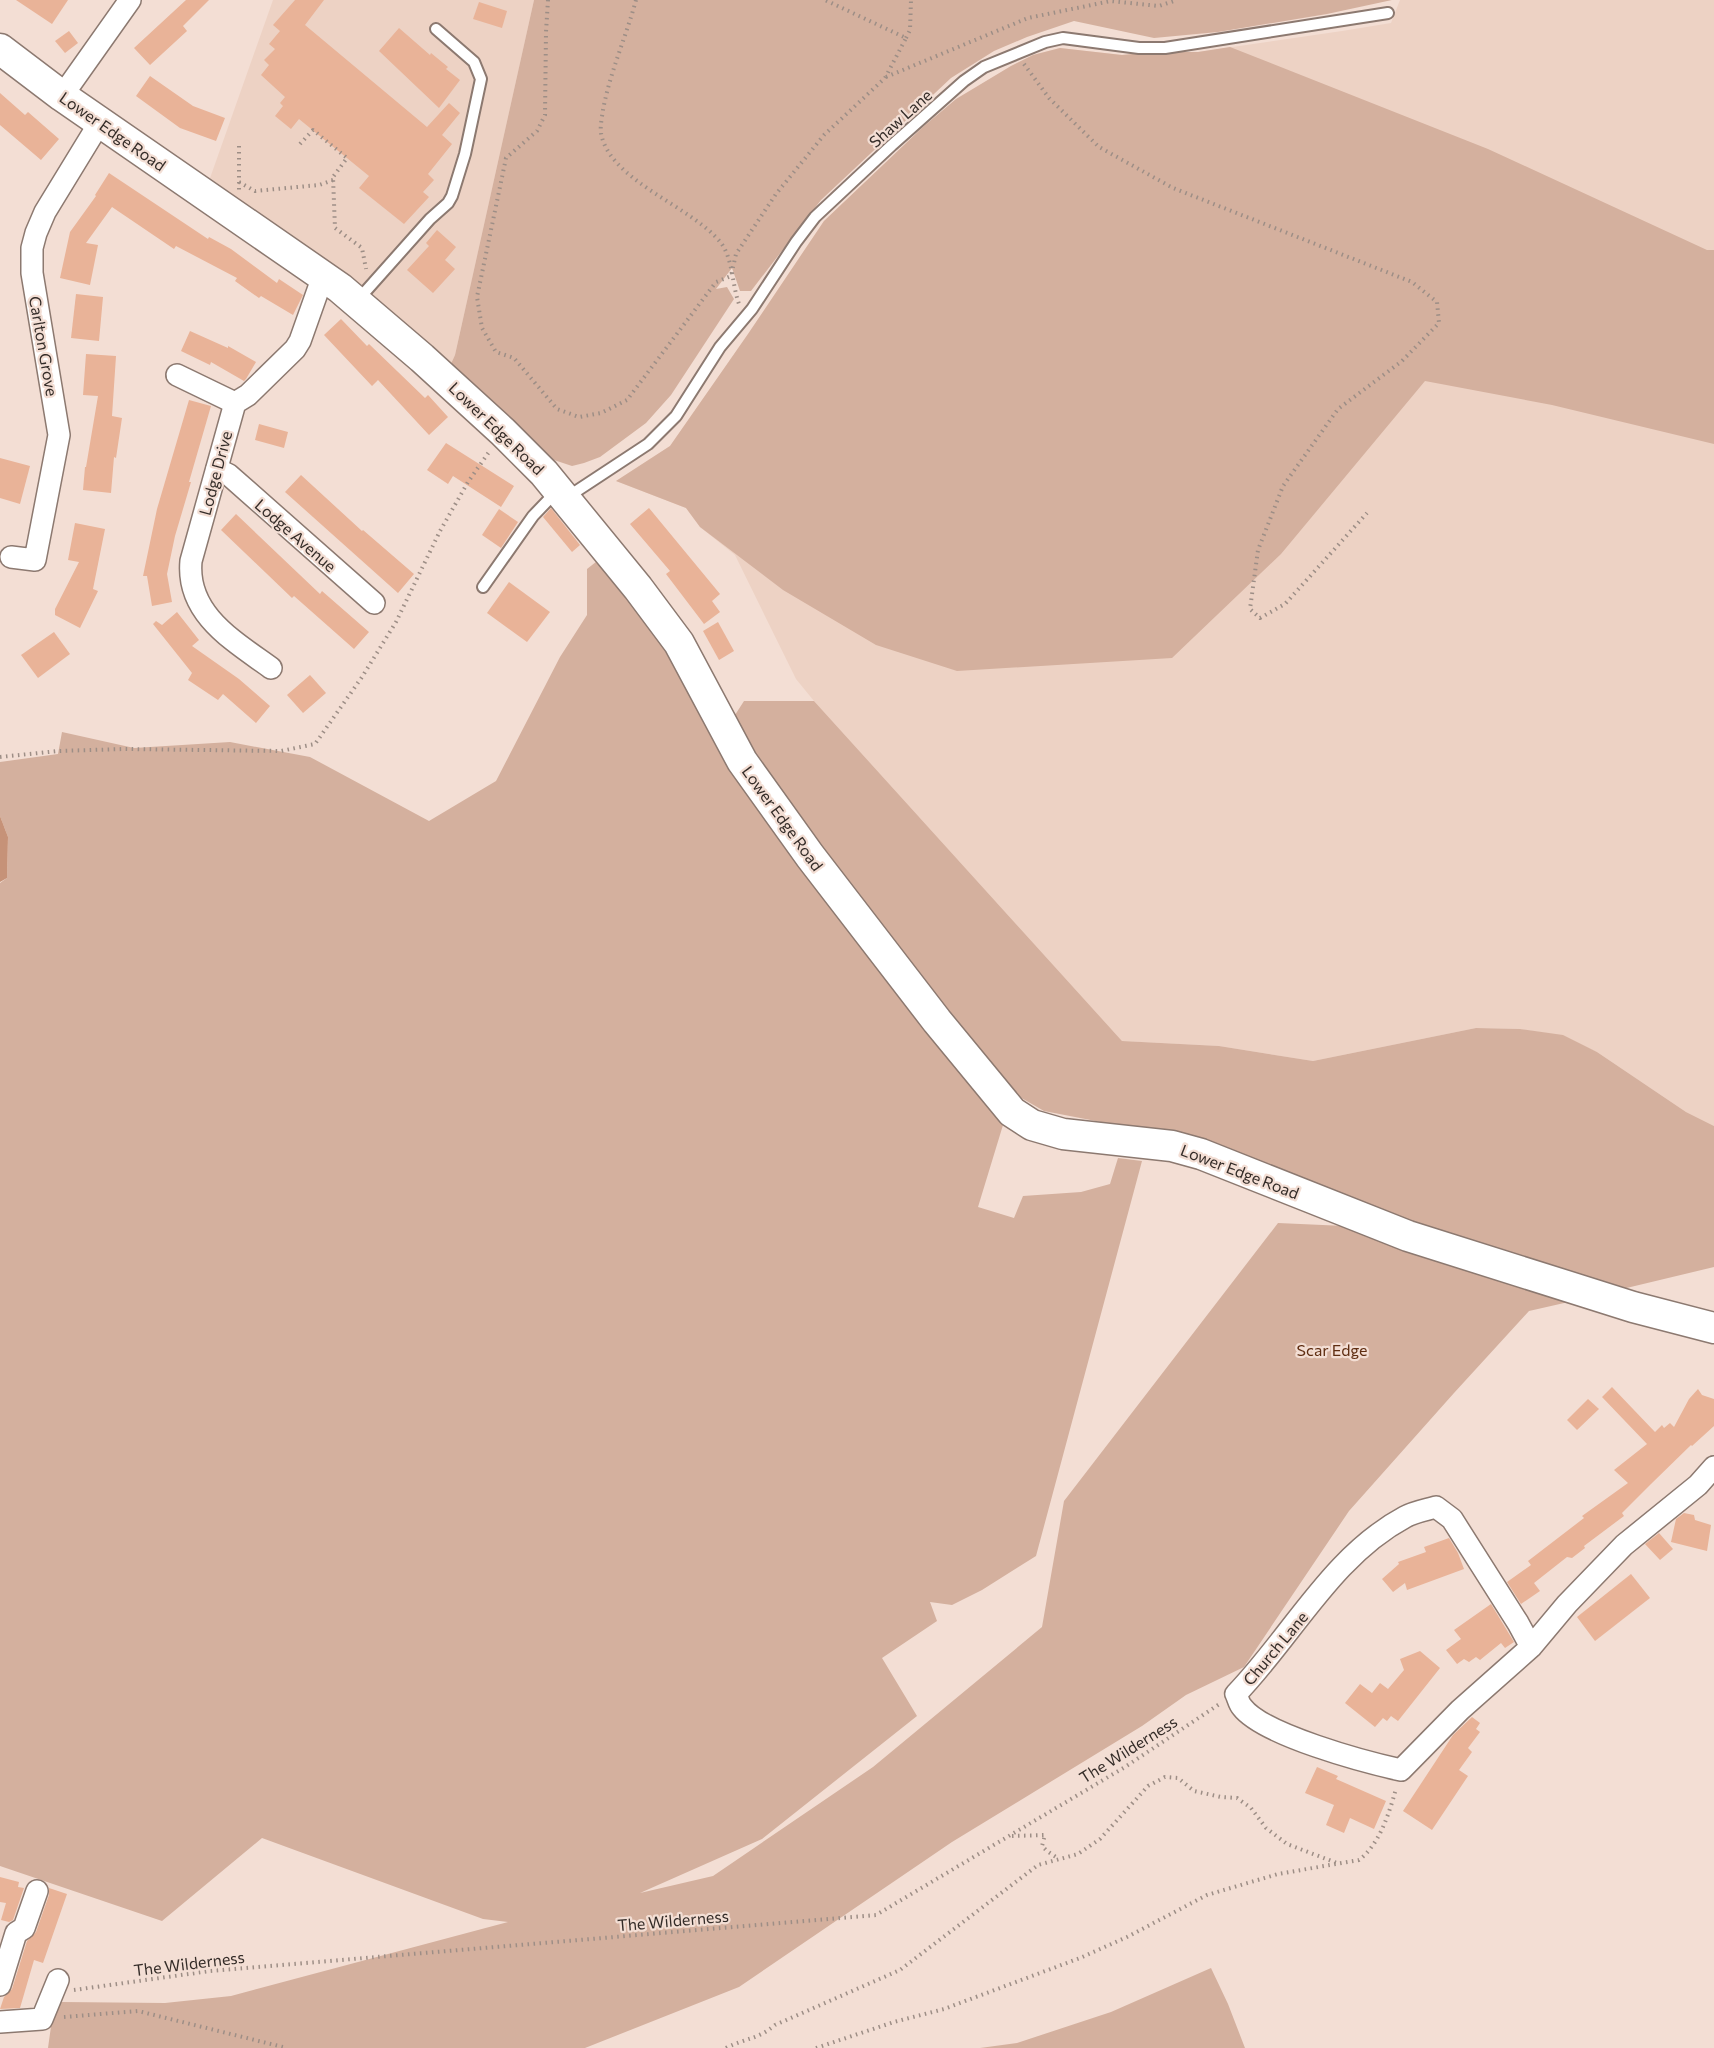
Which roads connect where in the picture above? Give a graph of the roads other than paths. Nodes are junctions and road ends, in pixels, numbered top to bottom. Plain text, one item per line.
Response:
1 (130, 0) edge
2 (1388, 13) dead end
3 (436, 29) dead end
4 (0, 49) edge
5 (62, 96) junction
6 (100, 122) junction
7 (323, 276) junction
8 (363, 294) junction
9 (177, 375) dead end
10 (235, 403) junction
11 (217, 469) junction
12 (562, 494) junction
13 (11, 557) dead end
14 (483, 587) dead end
15 (374, 603) dead end
16 (271, 668) dead end
17 (1714, 1328) edge
18 (1714, 1467) edge
19 (1531, 1647) junction
20 (37, 1891) dead end
21 (0, 1984) edge
22 (56, 1987) road end
23 (0, 2022) edge

1 - 5 street
2 - 12 lane, Shaw Lane
3 - 8 lane
4 - 5 street, Lower Edge Road
5 - 6 street, Lower Edge Road
6 - 7 street, Lower Edge Road
6 - 13 street, Carlton Grove
7 - 8 street, Lower Edge Road
7 - 10 street
8 - 12 street, Lower Edge Road
9 - 10 street
10 - 11 street, Lodge Drive
11 - 15 street, Lodge Avenue
11 - 16 street, Lodge Drive
12 - 14 lane, Shaw Lane
12 - 17 street, Lower Edge Road
18 - 19 street
19 - 19 street, Church Lane
20 - 21 street
22 - 23 street

